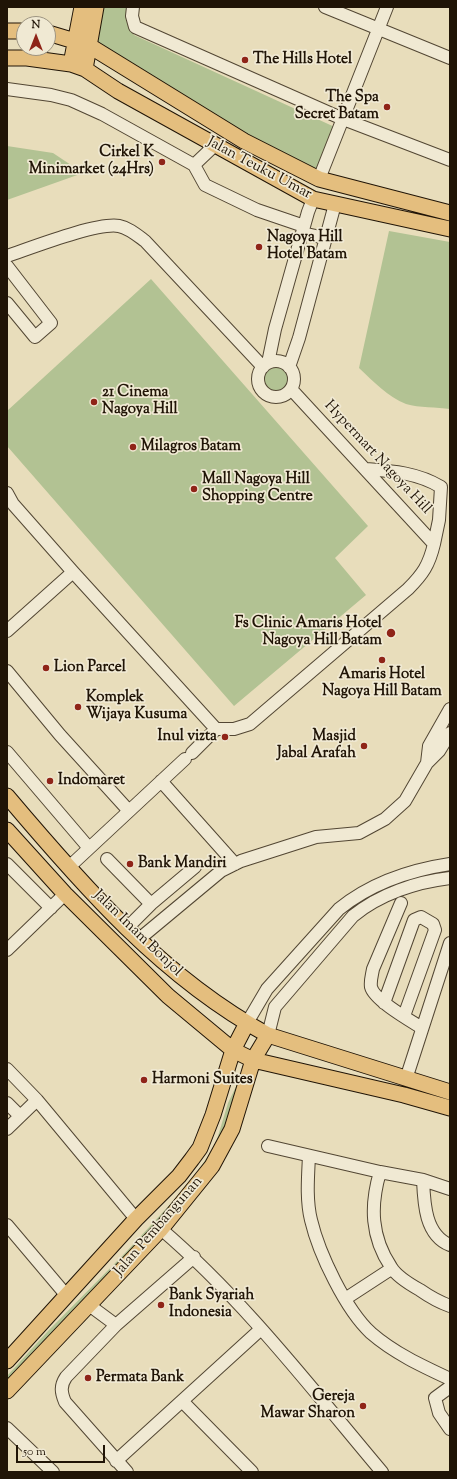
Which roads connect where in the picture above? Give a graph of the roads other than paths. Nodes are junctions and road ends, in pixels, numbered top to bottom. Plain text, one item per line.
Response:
1 (82, 7) edge
2 (96, 7) edge
3 (133, 7) edge
4 (325, 7) edge
5 (387, 7) edge
6 (379, 29) junction
7 (56, 36) edge
8 (82, 43) junction
9 (7, 58) edge
10 (450, 58) edge
11 (78, 66) junction
12 (7, 89) edge
13 (343, 119) junction
14 (215, 144) junction
15 (450, 160) edge
16 (194, 165) junction
17 (319, 178) junction
18 (314, 199) junction
19 (335, 204) junction
20 (450, 213) edge
21 (450, 229) edge
22 (303, 230) junction
23 (325, 238) junction
24 (7, 256) edge
25 (7, 266) edge
26 (7, 303) edge
27 (265, 361) junction
28 (291, 361) junction
29 (294, 392) junction
30 (366, 469) junction
31 (7, 493) edge
32 (434, 544) junction
33 (73, 572) junction
34 (7, 631) edge
35 (7, 671) edge
36 (450, 709) edge
37 (216, 729) junction
38 (450, 733) edge
39 (7, 752) edge
40 (427, 763) junction
41 (161, 782) junction
42 (7, 796) edge
43 (129, 811) junction
44 (33, 827) junction
45 (12, 835) edge
46 (89, 848) junction
47 (107, 860) dead end
48 (7, 864) edge
49 (235, 864) junction
50 (450, 864) edge
51 (69, 866) junction
52 (195, 867) dead end
53 (450, 878) edge
54 (65, 894) junction
55 (151, 904) junction
56 (401, 904) dead end
57 (51, 908) junction
58 (127, 928) junction
59 (138, 940) junction
60 (450, 943) edge
61 (7, 950) edge
62 (384, 1003) junction
63 (404, 1016) junction
64 (247, 1023) junction
65 (422, 1028) junction
66 (268, 1035) junction
67 (233, 1050) junction
68 (253, 1060) junction
69 (7, 1069) edge
70 (406, 1078) junction
71 (450, 1092) edge
72 (37, 1100) junction
73 (7, 1103) edge
74 (450, 1108) edge
75 (20, 1116) junction
76 (7, 1129) edge
77 (268, 1146) dead end
78 (308, 1156) junction
79 (380, 1172) junction
80 (423, 1180) junction
81 (450, 1189) edge
82 (136, 1219) junction
83 (7, 1225) edge
84 (161, 1229) junction
85 (450, 1245) edge
86 (194, 1257) junction
87 (391, 1269) junction
88 (68, 1296) junction
89 (345, 1299) junction
90 (89, 1305) junction
91 (450, 1306) edge
92 (116, 1326) junction
93 (261, 1329) junction
94 (7, 1361) edge
95 (450, 1379) edge
96 (450, 1387) edge
97 (7, 1391) edge
98 (182, 1401) junction
99 (7, 1428) edge
100 (450, 1429) edge
101 (116, 1461) junction
102 (53, 1472) edge
103 (127, 1472) edge
104 (252, 1472) edge
105 (382, 1472) edge

1 - 8 main road
2 - 8 main road
3 - 13 street
4 - 6 street
5 - 6 street
6 - 10 street
6 - 13 street
7 - 8 main road, Jalan Teuku Umar
8 - 11 main road
8 - 17 main road, Jalan Teuku Umar
9 - 11 main road
11 - 14 main road, Jalan Teuku Umar
12 - 16 street
13 - 15 street
13 - 17 street
14 - 16 street
14 - 18 main road, Jalan Teuku Umar
16 - 22 street
17 - 20 main road, Jalan Teuku Umar
18 - 19 main road, Jalan Teuku Umar
18 - 22 street
19 - 21 main road, Jalan Teuku Umar
19 - 23 street
22 - 23 street
22 - 27 street
23 - 28 street
24 - 27 street
25 - 26 street
27 - 28 street
27 - 29 street
28 - 29 street
29 - 30 street, Hypermart Nagoya Hill
30 - 32 street, Hypermart Nagoya Hill
30 - 32 street
31 - 33 street
32 - 37 street
33 - 34 street
33 - 37 street
35 - 43 street
36 - 40 street
37 - 41 street
38 - 40 street
39 - 46 street
40 - 49 street
41 - 43 street
41 - 49 street
42 - 44 main road, Jalan Imam Bonjol
43 - 46 street
44 - 45 main road
44 - 51 main road, Jalan Imam Bonjol
45 - 54 main road, Jalan Imam Bonjol
46 - 51 street
47 - 55 street
48 - 57 street
49 - 59 street
50 - 64 street
51 - 58 main road, Jalan Imam Bonjol
52 - 55 street
53 - 66 street
54 - 57 street
54 - 67 main road, Jalan Imam Bonjol
55 - 58 street
56 - 62 street
57 - 61 street
58 - 59 main road, Jalan Imam Bonjol
59 - 64 main road, Jalan Imam Bonjol
60 - 65 street
62 - 63 street
62 - 63 street
63 - 65 street
64 - 66 main road, Jalan Imam Bonjol
64 - 67 main road, Jalan Pembangunan
65 - 70 street
66 - 68 main road, Jalan Pembangunan
66 - 70 main road, Jalan Imam Bonjol
67 - 68 main road, Jalan Imam Bonjol
67 - 82 main road, Jalan Pembangunan
68 - 74 main road, Jalan Imam Bonjol
68 - 84 main road, Jalan Pembangunan
69 - 72 street
70 - 71 main road, Jalan Imam Bonjol
72 - 75 street
72 - 82 street
73 - 75 street
75 - 76 street
77 - 78 street
78 - 79 street
78 - 89 street
79 - 80 street
79 - 87 street
80 - 81 street
80 - 85 street
82 - 88 main road, Jalan Pembangunan
83 - 88 street
84 - 86 street
84 - 90 main road, Jalan Pembangunan
86 - 92 street
86 - 93 street
87 - 89 street
87 - 91 street
88 - 94 main road, Jalan Pembangunan
89 - 95 street
90 - 92 street
90 - 97 main road, Jalan Pembangunan
92 - 101 street
93 - 98 street
93 - 105 street
96 - 100 street
98 - 101 street
98 - 104 street
99 - 102 street
101 - 103 street

